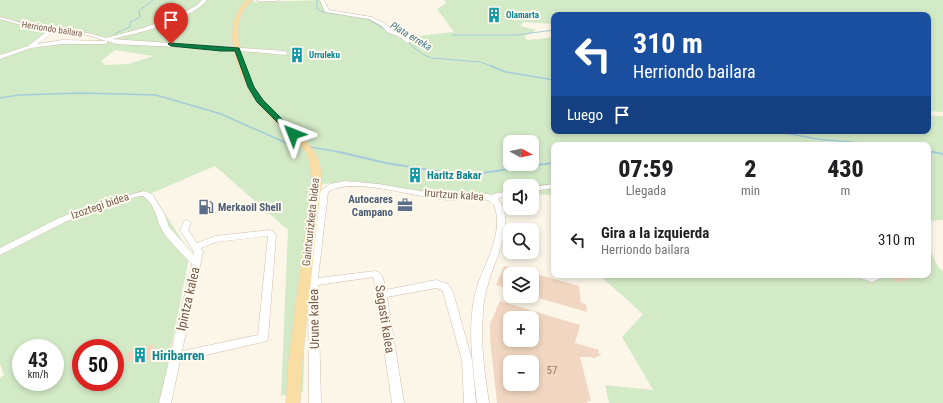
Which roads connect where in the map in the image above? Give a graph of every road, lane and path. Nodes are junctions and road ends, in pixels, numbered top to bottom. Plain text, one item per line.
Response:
1 (205, 0) edge
2 (249, 0) edge
3 (258, 0) edge
4 (277, 0) edge
5 (322, 0) edge
6 (1, 19) edge
7 (52, 30) junction
8 (104, 39) junction
9 (112, 42) junction
10 (409, 42) dead end
11 (30, 47) junction
12 (237, 49) junction
13 (285, 53) dead end
14 (0, 56) edge
15 (551, 186) edge
16 (326, 188) joint
17 (539, 188) edge
18 (503, 194) edge
19 (494, 199) junction
20 (187, 223) dead end
21 (196, 247) junction
22 (0, 252) edge
23 (196, 263) junction
24 (313, 282) junction
25 (382, 294) junction
26 (175, 357) junction
27 (164, 403) edge
28 (293, 403) edge
29 (315, 403) edge
30 (398, 403) edge
31 (470, 403) edge
32 (483, 403) edge

1 - 8 street
2 - 12 main road, Gaintxurizketa bidea
3 - 4 street
5 - 10 street
6 - 7 street, Herriondo bailara
7 - 8 street, Herriondo bailara
7 - 11 street
8 - 9 street, Herriondo bailara
9 - 11 street
9 - 12 street, Herriondo bailara
11 - 14 street
12 - 13 street, Herriondo bailara
12 - 28 main road, Gaintxurizketa bidea
15 - 17 street
16 - 19 street, Irurtzun kalea
16 - 24 street, Urune kalea
18 - 19 street
19 - 32 street, Irurtzun kalea
20 - 21 street
21 - 23 street, Ipintza kalea
21 - 26 street
22 - 23 street, Izoztegi bidea
23 - 26 street, Ipintza kalea
24 - 25 street, Sagasti kalea
24 - 29 street, Urune kalea
25 - 30 street, Sagasti kalea
25 - 31 street
26 - 27 street, Ipintza kalea

